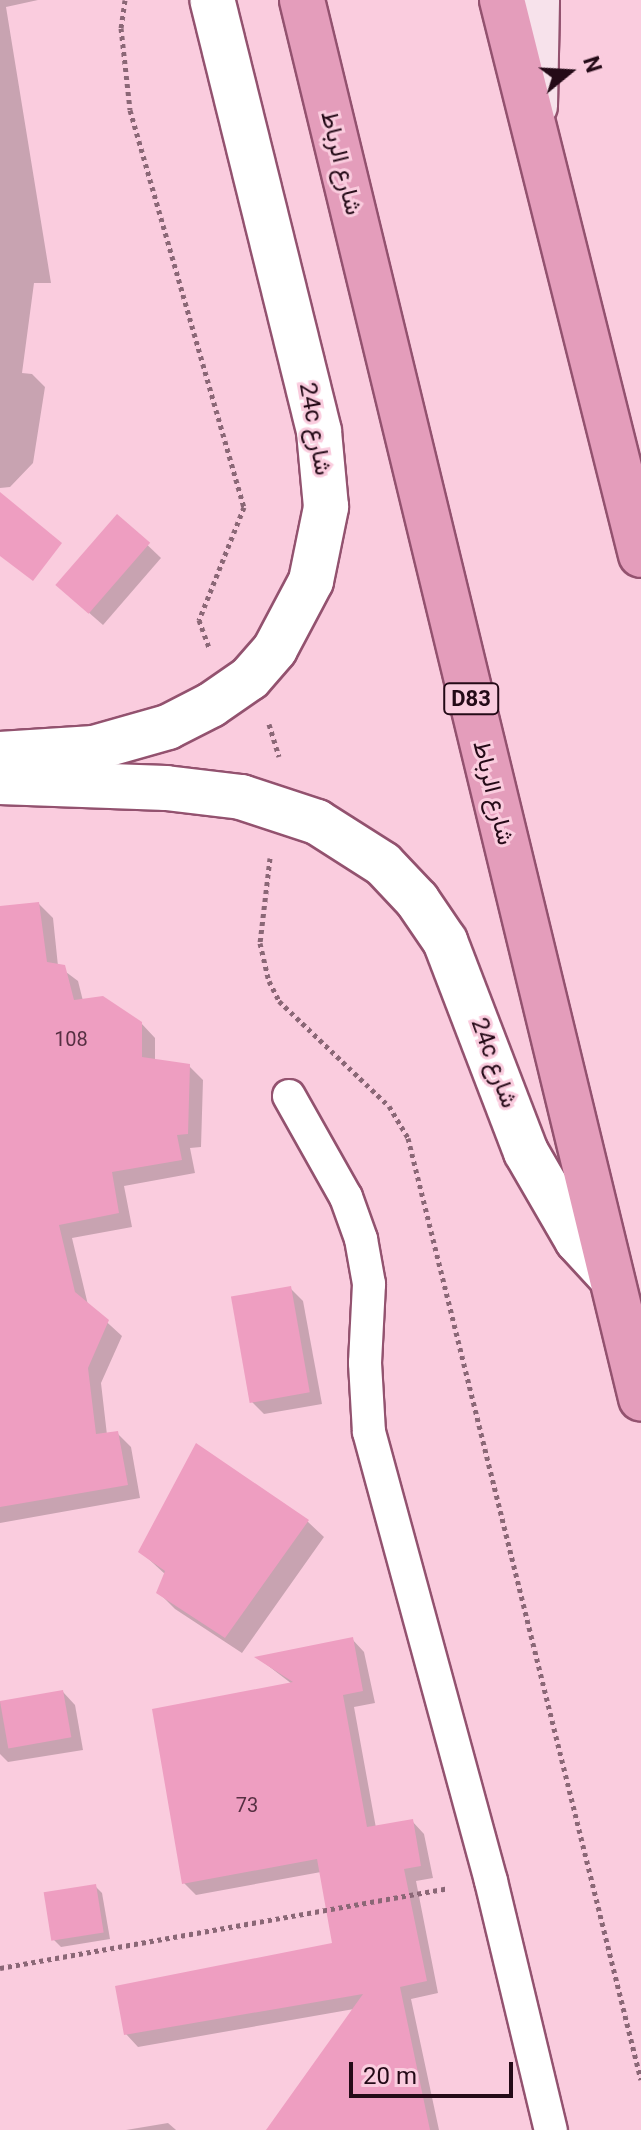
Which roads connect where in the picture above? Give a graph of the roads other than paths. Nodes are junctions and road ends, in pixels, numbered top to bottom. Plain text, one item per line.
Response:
1 (212, 0) edge
2 (302, 0) edge
3 (502, 0) edge
4 (537, 0) edge
5 (535, 136) junction
6 (641, 555) edge
7 (0, 754) edge
8 (0, 782) edge
9 (289, 1096) dead end
10 (611, 1277) junction
11 (641, 1398) edge
12 (551, 2130) edge

1 - 7 street, 24c شارع
2 - 10 highway, شارع الرباط / D83
3 - 5 highway
4 - 5 street
5 - 6 highway
8 - 10 street, 24c شارع
9 - 12 lane
10 - 11 highway, شارع الرباط / D83

